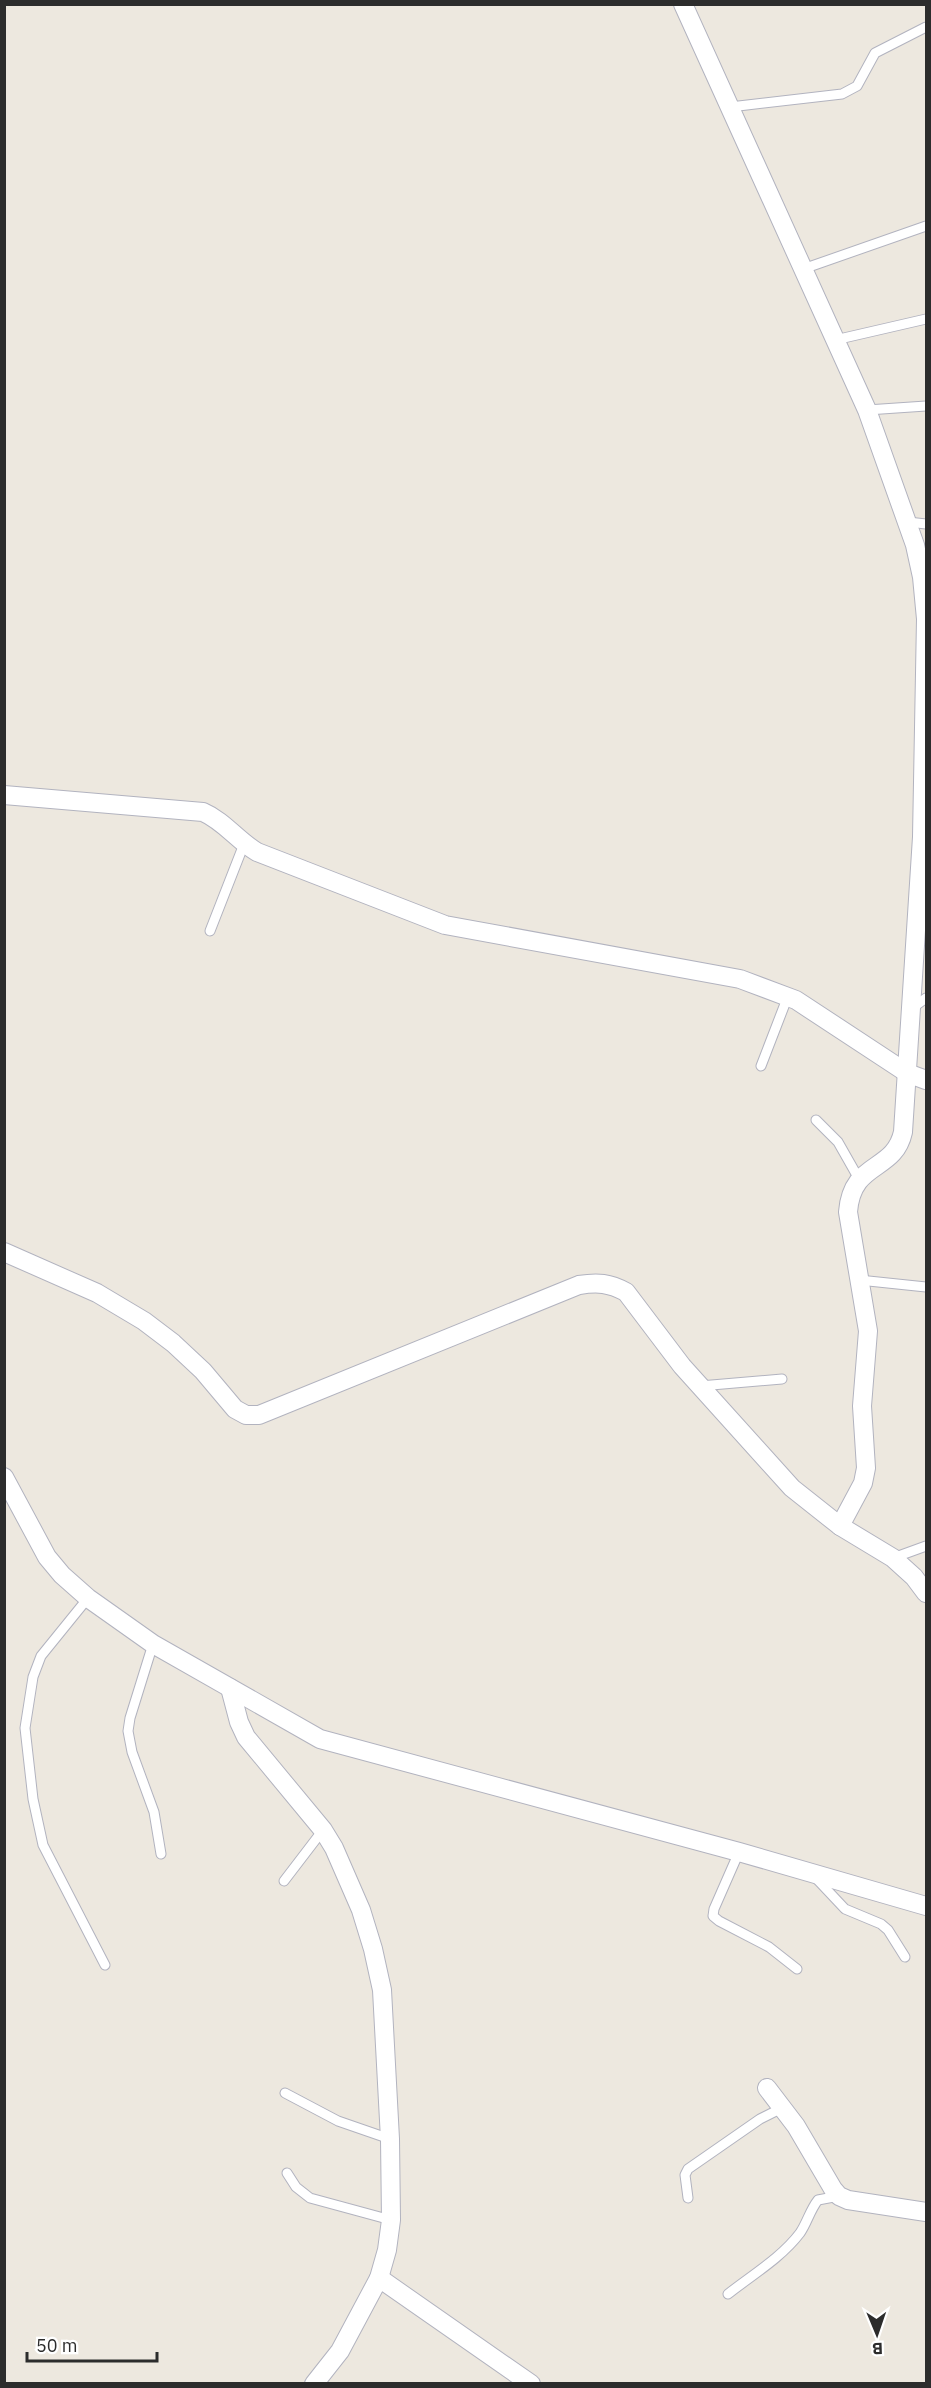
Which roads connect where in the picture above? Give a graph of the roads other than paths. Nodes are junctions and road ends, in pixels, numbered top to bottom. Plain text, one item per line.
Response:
1 (683, 4) edge
2 (927, 27) edge
3 (730, 107) junction
4 (927, 226) edge
5 (803, 269) junction
6 (927, 319) edge
7 (835, 340) junction
8 (927, 406) edge
9 (867, 410) junction
10 (908, 522) junction
11 (927, 524) edge
12 (4, 795) edge
13 (924, 796) edge
14 (244, 844) junction
15 (210, 931) dead end
16 (788, 996) junction
17 (927, 998) edge
18 (911, 1009) junction
19 (761, 1066) dead end
20 (907, 1073) junction
21 (927, 1080) edge
22 (816, 1120) dead end
23 (859, 1179) junction
24 (4, 1252) edge
25 (860, 1280) junction
26 (927, 1287) edge
27 (782, 1379) dead end
28 (700, 1386) junction
29 (4, 1477) edge
30 (840, 1526) junction
31 (927, 1546) edge
32 (892, 1558) junction
33 (927, 1593) edge
34 (88, 1598) junction
35 (153, 1644) junction
36 (230, 1688) junction
37 (323, 1830) junction
38 (739, 1852) junction
39 (161, 1854) dead end
40 (811, 1873) junction
41 (284, 1881) dead end
42 (927, 1906) edge
43 (904, 1957) dead end
44 (105, 1965) dead end
45 (797, 1969) dead end
46 (767, 2088) dead end
47 (285, 2093) dead end
48 (782, 2108) junction
49 (390, 2139) junction
50 (287, 2173) dead end
51 (839, 2196) junction
52 (688, 2198) dead end
53 (927, 2212) edge
54 (391, 2220) junction
55 (379, 2278) junction
56 (728, 2294) dead end
57 (314, 2384) edge
58 (531, 2384) edge

1 - 3 street
2 - 3 lane
3 - 5 street
4 - 5 lane
5 - 7 street
6 - 7 lane
7 - 9 street
8 - 9 lane
9 - 10 street
10 - 11 lane
10 - 13 street
12 - 14 street
13 - 18 street
14 - 15 lane
14 - 16 street
16 - 19 lane
16 - 20 street
17 - 18 lane
18 - 20 street
20 - 21 street
20 - 23 street
22 - 23 lane
23 - 25 street
24 - 28 street
25 - 26 lane
25 - 30 street
27 - 28 lane
28 - 30 street
29 - 34 street
30 - 32 street
31 - 32 lane
32 - 33 street
34 - 35 street
34 - 44 lane
35 - 36 street
35 - 39 lane
36 - 37 street
36 - 38 street
37 - 41 lane
37 - 49 street
38 - 40 street
38 - 45 lane
40 - 42 street
40 - 43 lane
46 - 48 street
47 - 49 lane
48 - 51 street
48 - 52 lane
49 - 54 street
50 - 54 lane
51 - 53 street
51 - 56 lane
54 - 55 street
55 - 57 street
55 - 58 street

